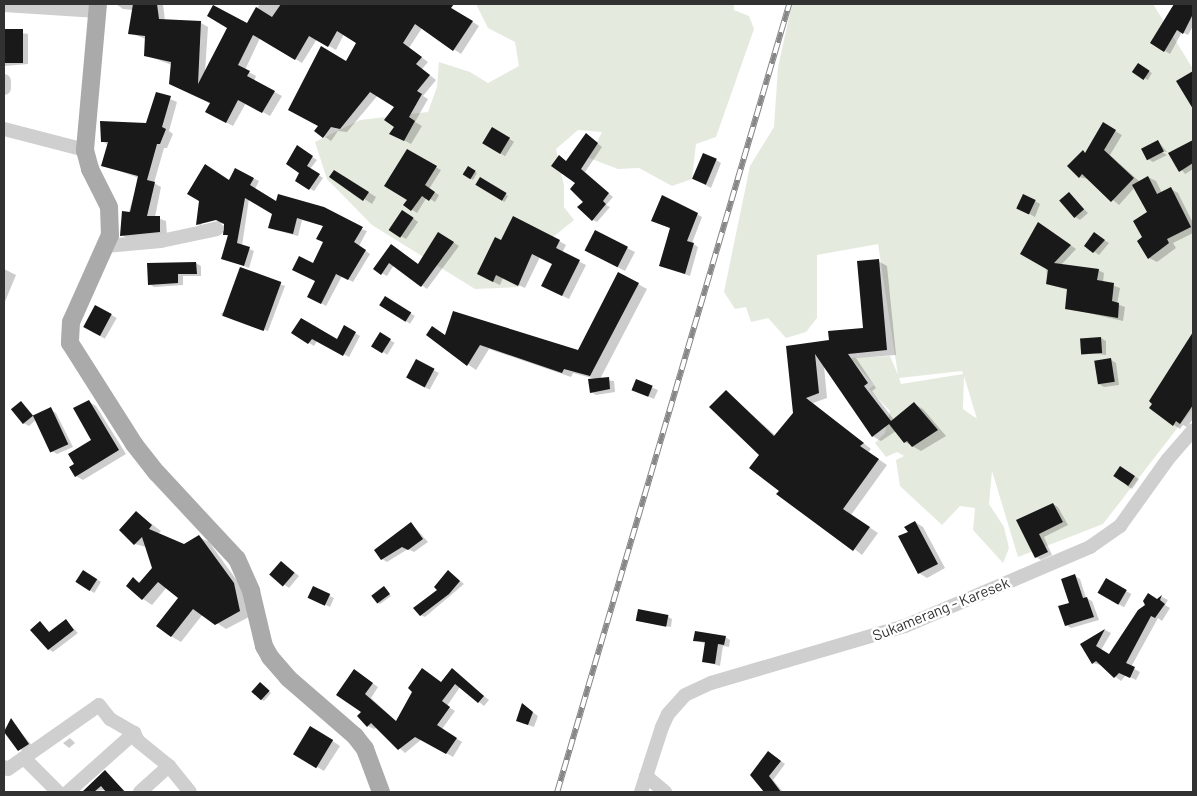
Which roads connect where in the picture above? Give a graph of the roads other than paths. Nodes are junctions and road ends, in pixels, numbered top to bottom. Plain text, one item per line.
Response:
1 (4, 5) edge
2 (98, 7) edge
3 (4, 81) edge
4 (4, 88) edge
5 (4, 129) edge
6 (86, 150) junction
7 (217, 229) dead end
8 (106, 246) junction
9 (1193, 430) edge
10 (134, 733) junction
11 (24, 758) junction
12 (169, 766) junction
13 (4, 767) edge
14 (646, 776) junction
15 (58, 792) edge
16 (68, 792) edge
17 (140, 792) edge
18 (190, 792) edge
19 (381, 792) edge
20 (641, 792) edge
21 (665, 792) edge

1 - 2 street
2 - 6 main road
3 - 4 street
5 - 6 street
6 - 8 main road
7 - 8 street
8 - 19 main road
9 - 14 street, Sukamerang - Karesek
10 - 11 street
10 - 12 street
10 - 16 street
11 - 13 street
11 - 15 street
12 - 17 street
12 - 18 street
14 - 20 street, Sukamerang - Karesek
14 - 21 street

